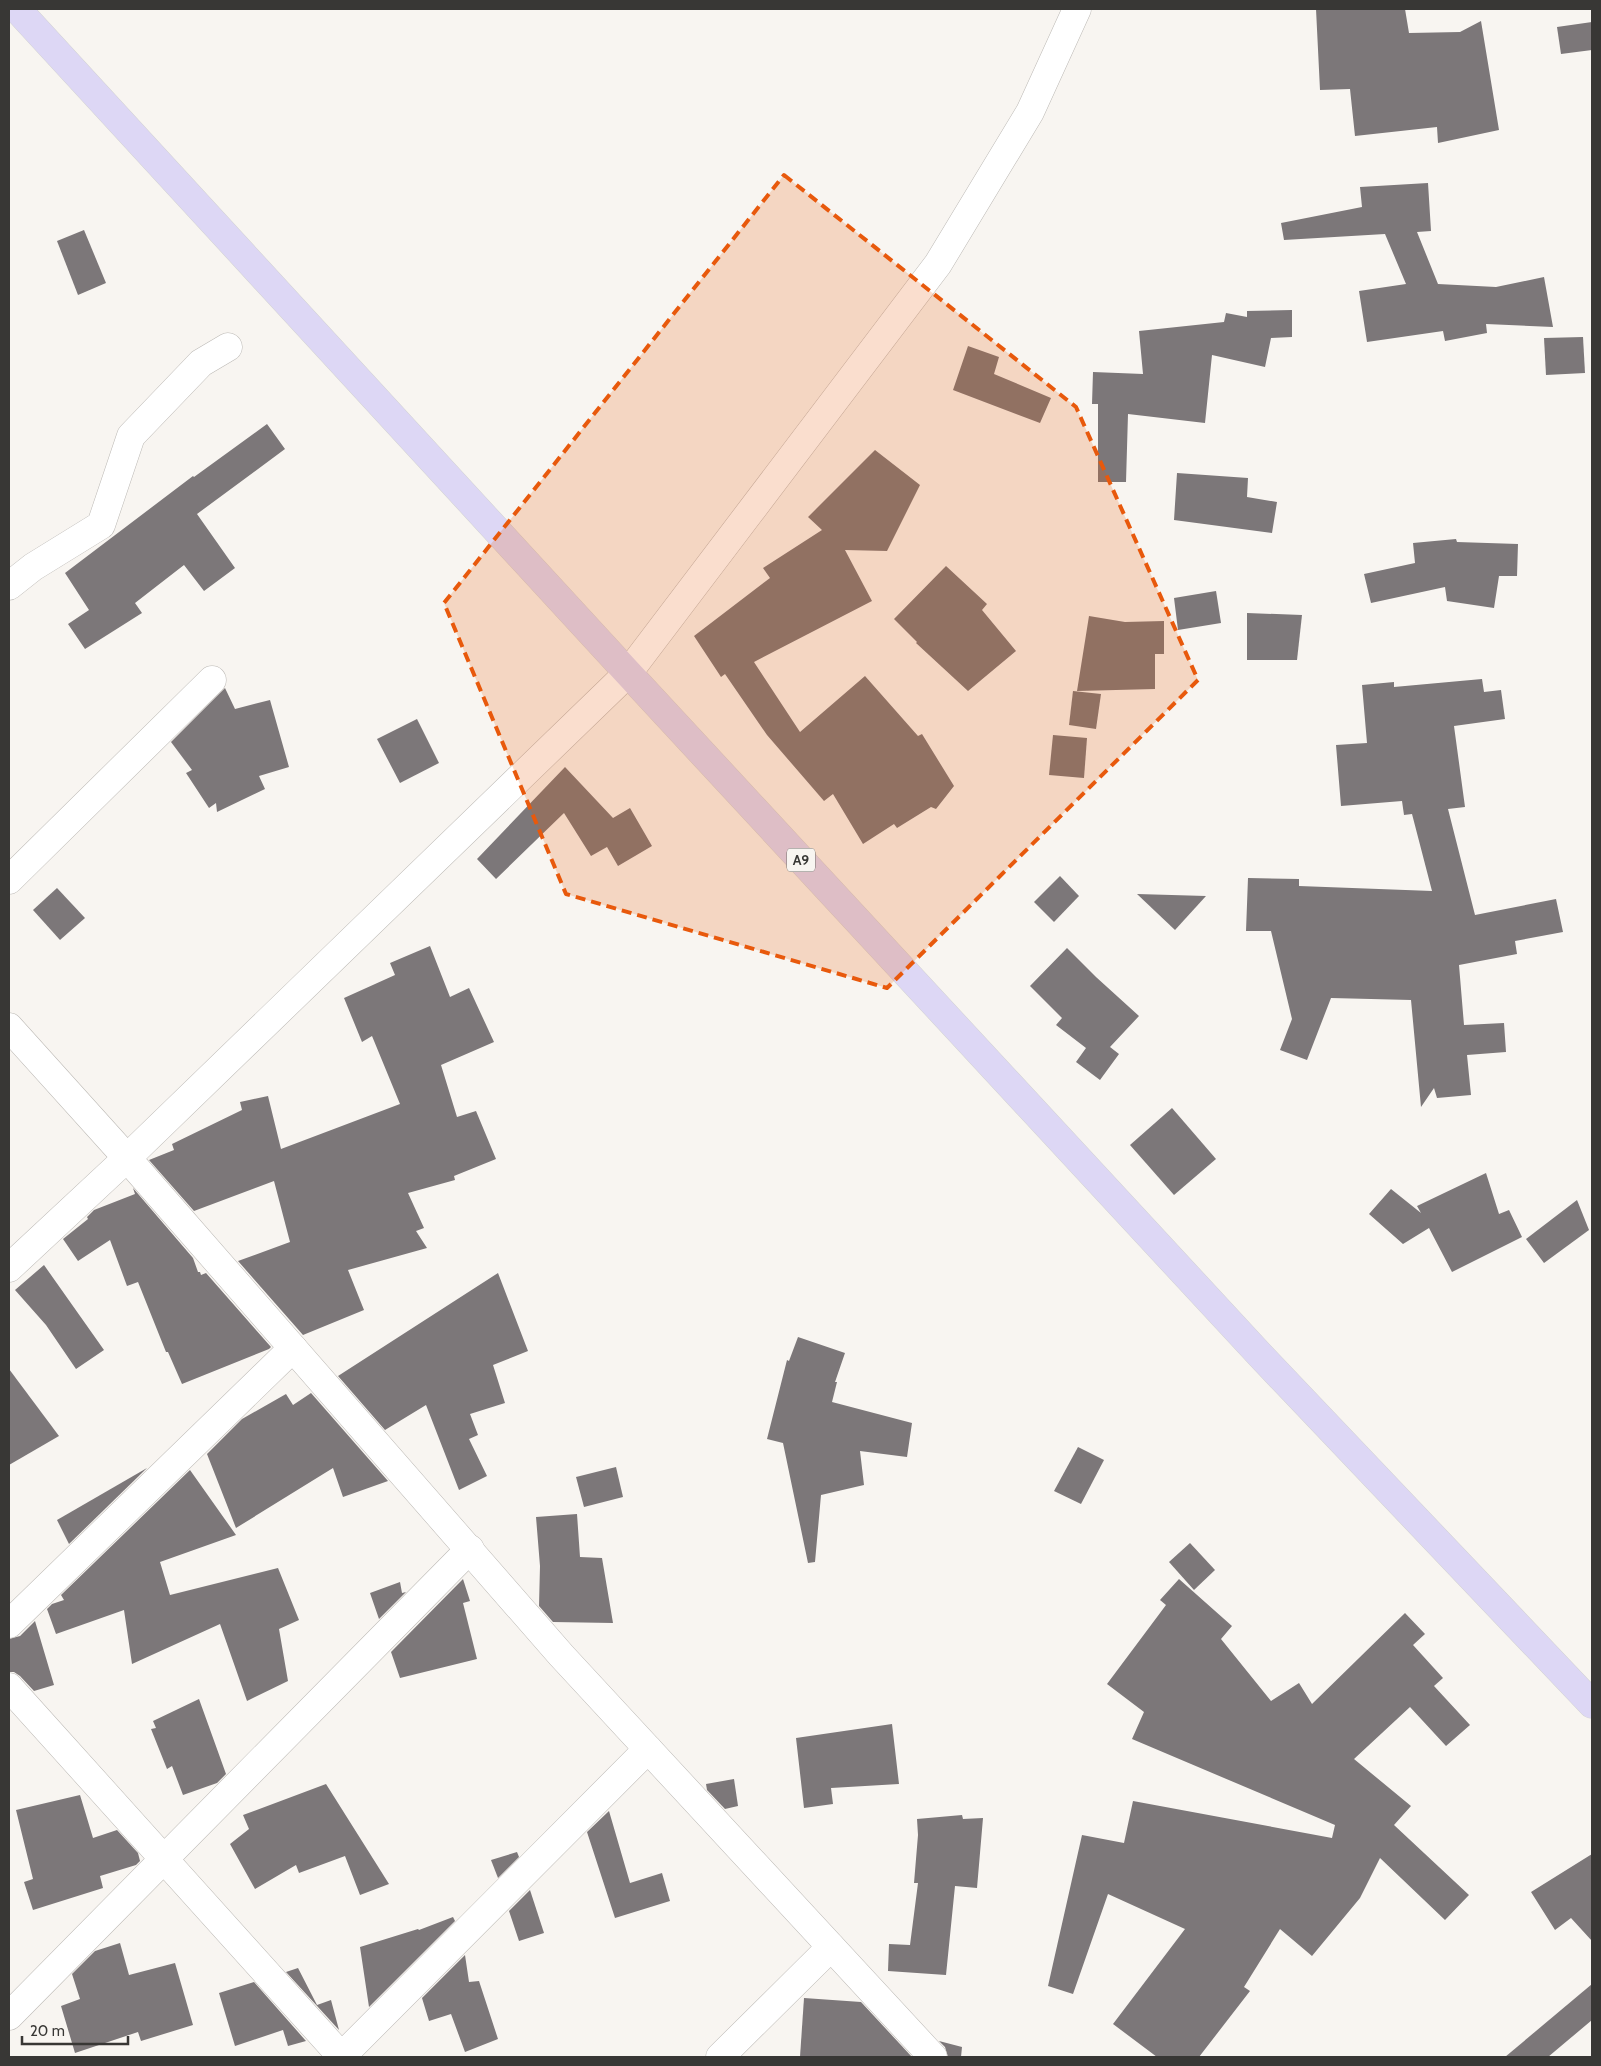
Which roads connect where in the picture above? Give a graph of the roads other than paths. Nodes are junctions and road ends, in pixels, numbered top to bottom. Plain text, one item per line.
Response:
1 (17, 9) edge
2 (1078, 9) edge
3 (228, 347) dead end
4 (9, 586) edge
5 (628, 673) junction
6 (212, 680) dead end
7 (9, 880) edge
8 (9, 1027) edge
9 (127, 1158) junction
10 (9, 1268) edge
11 (293, 1348) junction
12 (470, 1549) junction
13 (9, 1624) edge
14 (9, 1687) edge
15 (1592, 1704) edge
16 (648, 1749) junction
17 (164, 1859) junction
18 (831, 1947) junction
19 (13, 2005) edge
20 (342, 2057) edge
21 (720, 2057) edge
22 (933, 2057) edge

1 - 5 main road, A9
2 - 5 street
3 - 4 street
5 - 9 street
5 - 15 main road, A9
6 - 7 street
8 - 9 street
9 - 10 street
9 - 11 street
11 - 12 street
11 - 13 street
12 - 16 street
12 - 17 street
14 - 17 street
16 - 18 street
16 - 20 street
17 - 19 street
17 - 20 street
18 - 21 street
18 - 22 street

